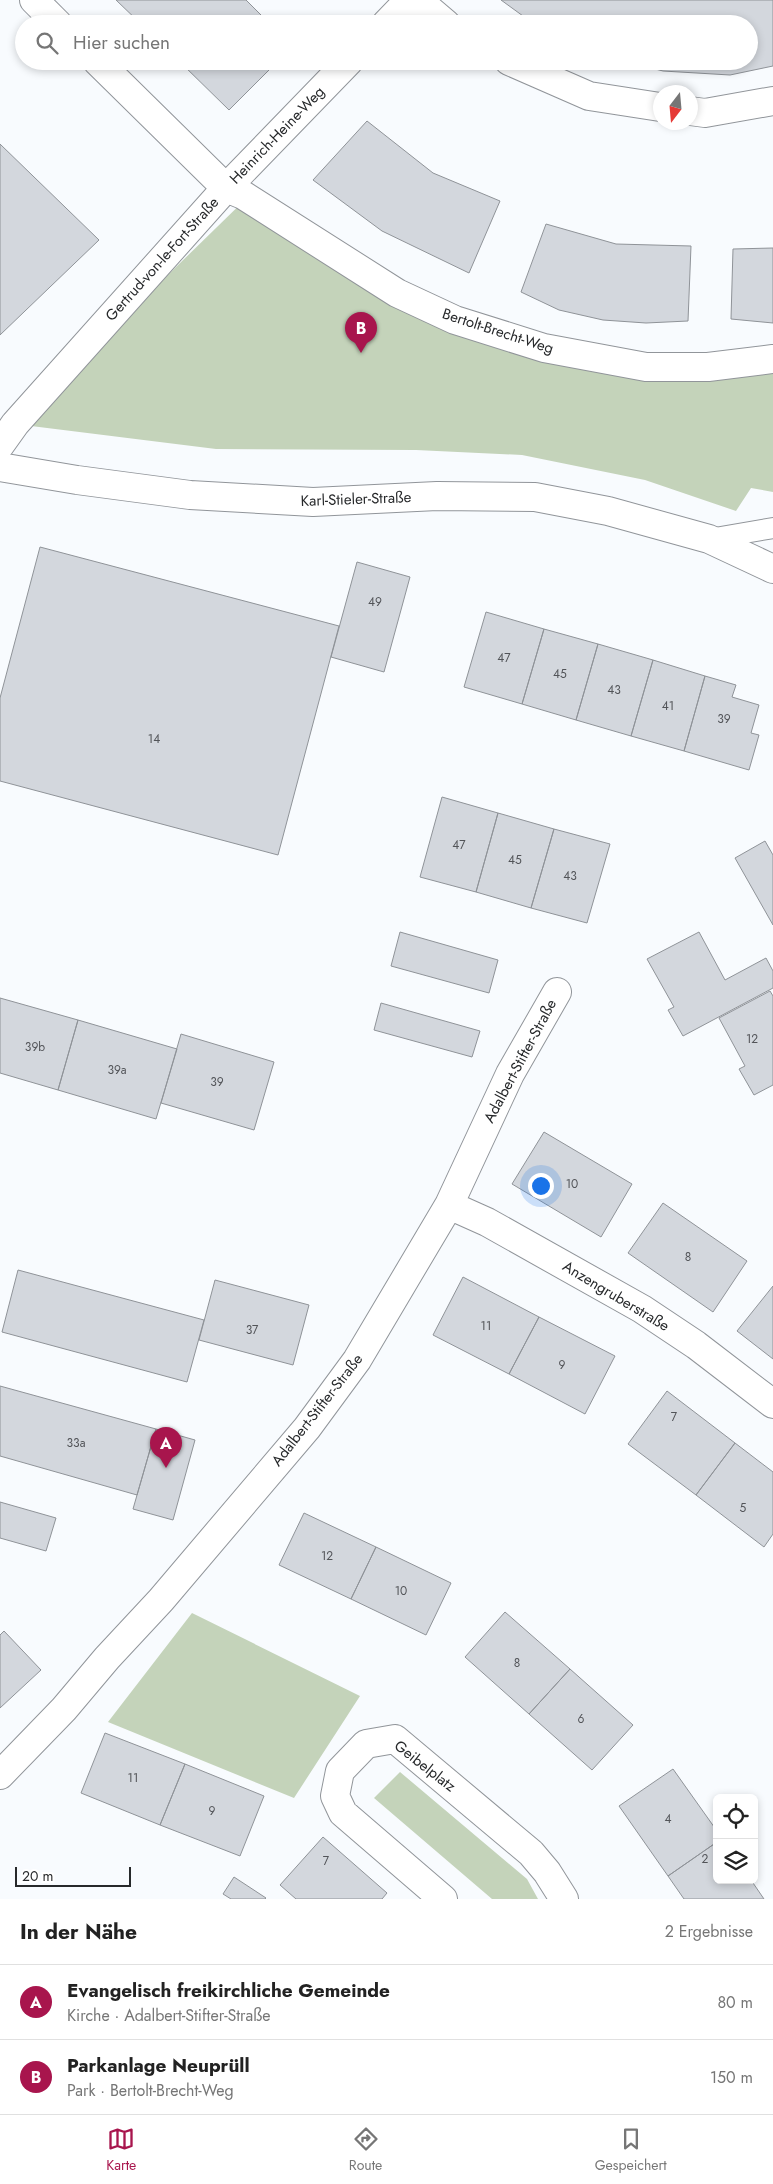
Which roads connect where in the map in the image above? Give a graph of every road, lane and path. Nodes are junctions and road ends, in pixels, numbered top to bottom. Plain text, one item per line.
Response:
1 (34, 0) edge
2 (409, 0) edge
3 (418, 0) edge
4 (49, 15) edge
5 (395, 15) edge
6 (436, 15) edge
7 (106, 70) edge
8 (340, 70) edge
9 (529, 70) edge
10 (773, 101) edge
11 (653, 106) edge
12 (698, 112) edge
13 (226, 188) junction
14 (773, 359) edge
15 (0, 445) edge
16 (0, 467) edge
17 (773, 528) edge
18 (709, 539) junction
19 (773, 569) edge
20 (556, 992) dead end
21 (449, 1205) junction
22 (773, 1404) edge
23 (0, 1775) edge
24 (443, 1899) edge
25 (564, 1899) edge

1 - 4 street
2 - 5 street
3 - 6 street
7 - 13 street, Gertrud-von-le-Fort-Straße
8 - 13 street, Heinrich-Heine-Weg
9 - 11 street
10 - 12 street
13 - 14 street, Bertolt-Brecht-Weg
13 - 15 street, Gertrud-von-le-Fort-Straße
16 - 18 street, Karl-Stieler-Straße
17 - 18 lane, Karl-Stieler-Straße
18 - 19 street, Karl-Stieler-Straße
20 - 21 street, Adalbert-Stifter-Straße
21 - 22 street, Anzengruberstraße
21 - 23 street, Adalbert-Stifter-Straße
24 - 25 street, Geibelplatz

